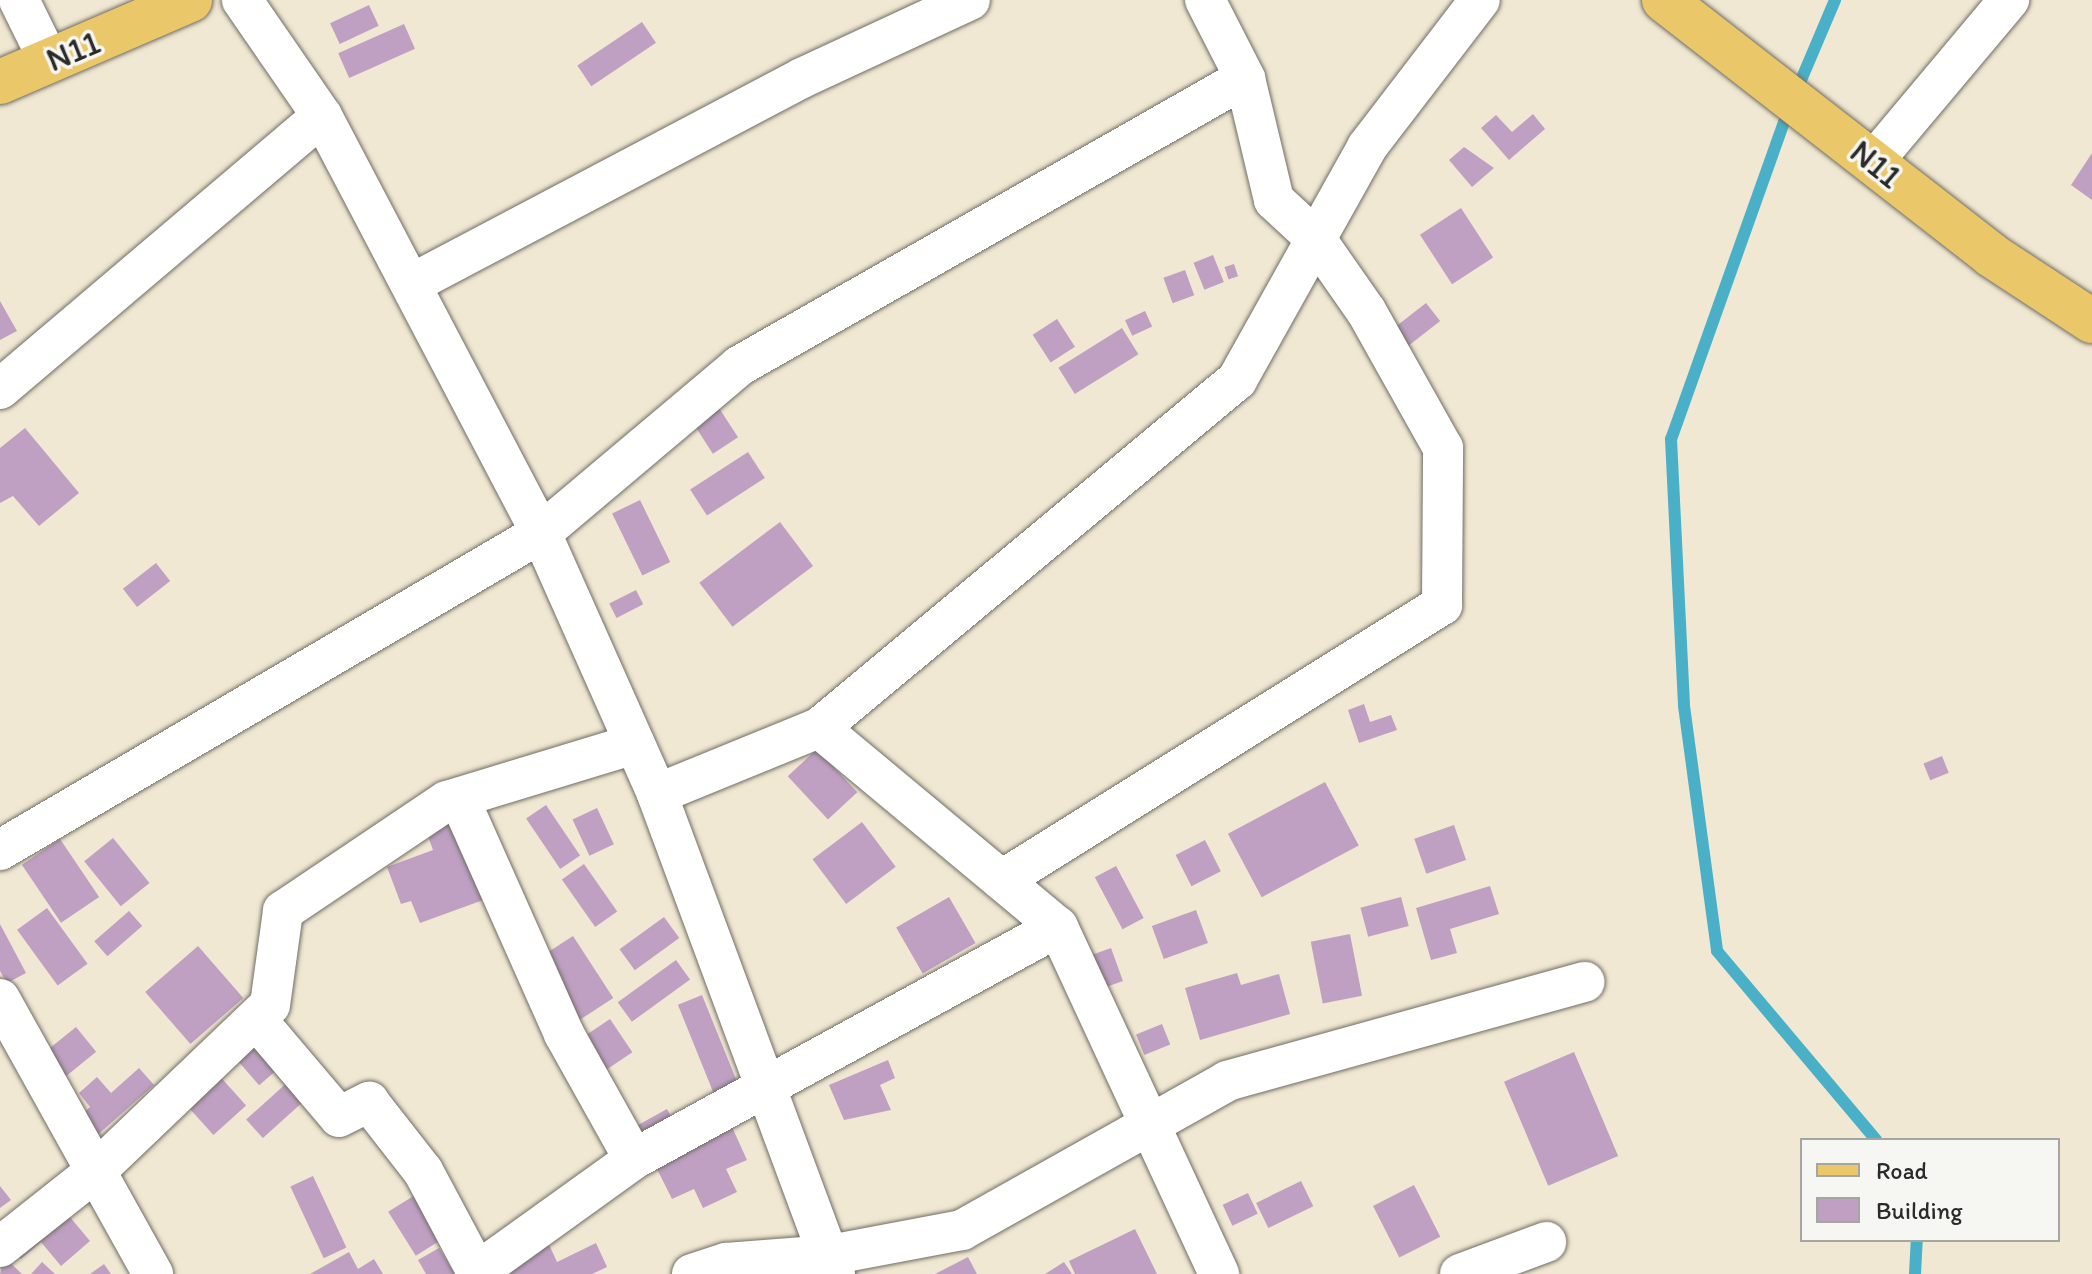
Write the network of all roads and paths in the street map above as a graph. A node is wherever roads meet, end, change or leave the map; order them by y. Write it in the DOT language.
graph roads {
  1 [pos="19,0"];
  2 [pos="190,0"];
  3 [pos="242,0"];
  4 [pos="970,0"];
  5 [pos="1205,0"];
  6 [pos="1480,0"];
  7 [pos="1664,0"];
  8 [pos="2009,0"];
  9 [pos="49,61"];
  10 [pos="1245,78"];
  11 [pos="0,82"];
  12 [pos="322,116"];
  13 [pos="1873,162"];
  14 [pos="1315,238"];
  15 [pos="415,282"];
  16 [pos="2092,321"];
  17 [pos="0,389"];
  18 [pos="541,533"];
  19 [pos="819,728"];
  20 [pos="635,744"];
  21 [pos="657,794"];
  22 [pos="459,798"];
  23 [pos="0,850"];
  24 [pos="1002,880"];
  25 [pos="1058,927"];
  26 [pos="1585,982"];
  27 [pos="0,999"];
  28 [pos="256,1019"];
  29 [pos="763,1091"];
  30 [pos="1149,1125"];
  31 [pos="634,1159"];
  32 [pos="96,1171"];
  33 [pos="1546,1242"];
  34 [pos="0,1247"];
  35 [pos="832,1264"];
  36 [pos="478,1273"];
  37 [pos="153,1274"];
  38 [pos="692,1274"];
  39 [pos="1219,1274"];
  40 [pos="1460,1274"];
  1 -- 9 [label="street"];
  2 -- 9 [label="main road, N11"];
  3 -- 12 [label="street"];
  4 -- 15 [label="street"];
  5 -- 10 [label="street"];
  6 -- 14 [label="street"];
  7 -- 13 [label="main road, N11"];
  8 -- 13 [label="street"];
  9 -- 11 [label="main road, N11"];
  10 -- 14 [label="street"];
  10 -- 18 [label="street"];
  12 -- 15 [label="street"];
  12 -- 17 [label="street"];
  13 -- 16 [label="main road, N11"];
  14 -- 19 [label="street"];
  14 -- 24 [label="street"];
  15 -- 18 [label="street"];
  18 -- 20 [label="street"];
  18 -- 23 [label="street"];
  19 -- 21 [label="street"];
  19 -- 24 [label="street"];
  20 -- 21 [label="street"];
  20 -- 22 [label="street"];
  21 -- 29 [label="street"];
  22 -- 28 [label="street"];
  22 -- 31 [label="street"];
  24 -- 25 [label="street"];
  25 -- 29 [label="street"];
  25 -- 30 [label="street"];
  26 -- 30 [label="street"];
  27 -- 32 [label="street"];
  28 -- 32 [label="street"];
  28 -- 36 [label="street"];
  29 -- 31 [label="street"];
  29 -- 35 [label="street"];
  30 -- 35 [label="street"];
  30 -- 39 [label="street"];
  31 -- 36 [label="street"];
  32 -- 34 [label="street"];
  32 -- 37 [label="street"];
  33 -- 40 [label="street"];
  35 -- 38 [label="street"];
}
